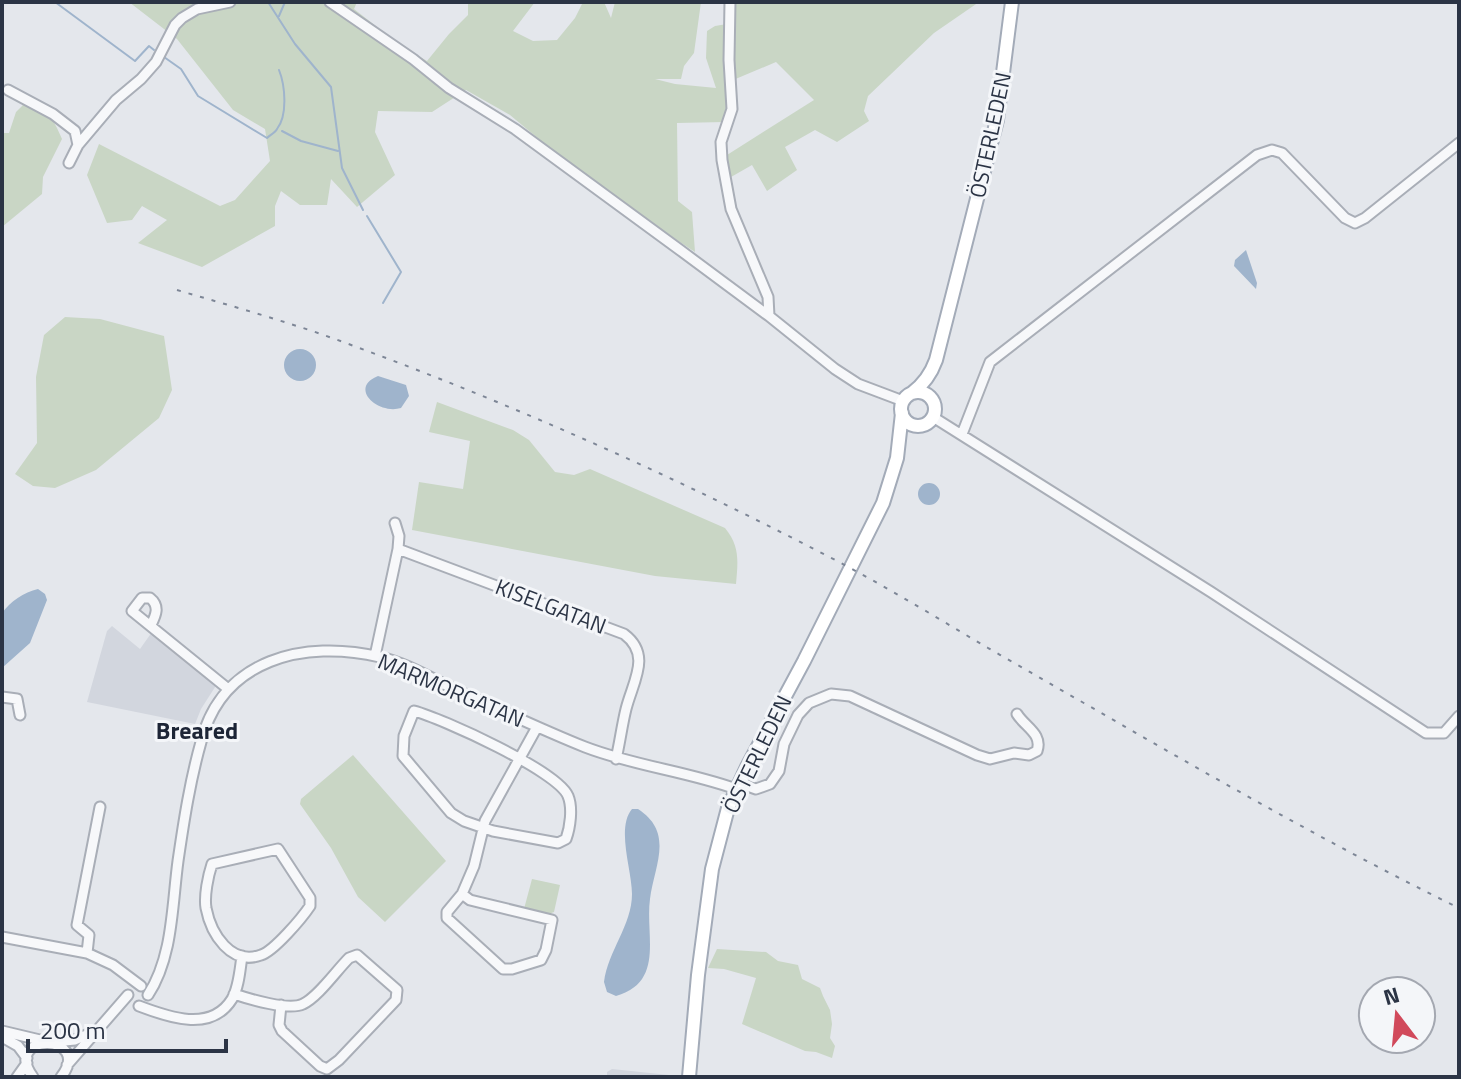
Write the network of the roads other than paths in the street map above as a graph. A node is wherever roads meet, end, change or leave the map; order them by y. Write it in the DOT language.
graph roads {
  1 [pos="230,2"];
  2 [pos="330,2"];
  3 [pos="730,2"];
  4 [pos="1012,2"];
  5 [pos="8,90"];
  6 [pos="1459,143"];
  7 [pos="78,145"];
  8 [pos="69,163"];
  9 [pos="769,316"];
  10 [pos="936,360"];
  11 [pos="905,402"];
  12 [pos="930,416"];
  13 [pos="962,434"];
  14 [pos="898,453"];
  15 [pos="395,523"];
  16 [pos="398,549"];
  17 [pos="151,625"];
  18 [pos="375,656"];
  19 [pos="227,688"];
  20 [pos="2,697"];
  21 [pos="1017,714"];
  22 [pos="20,715"];
  23 [pos="1459,716"];
  24 [pos="537,727"];
  25 [pos="520,758"];
  26 [pos="616,759"];
  27 [pos="737,786"];
  28 [pos="100,807"];
  29 [pos="482,828"];
  30 [pos="462,894"];
  31 [pos="2,937"];
  32 [pos="87,953"];
  33 [pos="242,956"];
  34 [pos="120,971"];
  35 [pos="145,991"];
  36 [pos="234,994"];
  37 [pos="132,1000"];
  38 [pos="281,1005"];
  39 [pos="159,1013"];
  40 [pos="102,1025"];
  41 [pos="2,1031"];
  42 [pos="2,1037"];
  43 [pos="50,1042"];
  44 [pos="27,1061"];
  45 [pos="66,1072"];
  46 [pos="17,1077"];
  47 [pos="33,1077"];
  48 [pos="689,1077"];
  1 -- 7 [label="street"];
  2 -- 9 [label="street"];
  3 -- 9 [label="street"];
  4 -- 10 [label="main road, ÖSTERLEDEN"];
  5 -- 7 [label="street"];
  6 -- 13 [label="street"];
  7 -- 8 [label="street"];
  9 -- 11 [label="street"];
  10 -- 11 [label="main road, ÖSTERLEDEN"];
  10 -- 12 [label="main road, ÖSTERLEDEN"];
  11 -- 12 [label="main road"];
  11 -- 12 [label="main road"];
  11 -- 14 [label="main road, ÖSTERLEDEN"];
  12 -- 13 [label="street"];
  12 -- 14 [label="main road, ÖSTERLEDEN"];
  13 -- 23 [label="street"];
  14 -- 27 [label="main road, ÖSTERLEDEN"];
  15 -- 16 [label="street"];
  16 -- 18 [label="street"];
  16 -- 26 [label="street, KISELGATAN"];
  17 -- 17 [label="street"];
  17 -- 19 [label="street"];
  18 -- 19 [label="street, MARMORGATAN"];
  18 -- 24 [label="street, MARMORGATAN"];
  19 -- 35 [label="street, MARMORGATAN"];
  20 -- 22 [label="street"];
  21 -- 27 [label="street"];
  24 -- 25 [label="street"];
  24 -- 26 [label="street, MARMORGATAN"];
  25 -- 29 [label="street"];
  25 -- 29 [label="street"];
  25 -- 29 [label="street"];
  26 -- 27 [label="street, MARMORGATAN"];
  27 -- 48 [label="main road, ÖSTERLEDEN"];
  28 -- 32 [label="street"];
  29 -- 30 [label="street"];
  30 -- 30 [label="street"];
  31 -- 32 [label="street"];
  32 -- 34 [label="street"];
  33 -- 33 [label="street"];
  33 -- 36 [label="street"];
  34 -- 35 [label="street"];
  34 -- 37 [label="street"];
  35 -- 37 [label="street"];
  35 -- 37 [label="street"];
  35 -- 39 [label="street"];
  36 -- 38 [label="street"];
  36 -- 39 [label="street"];
  37 -- 39 [label="street"];
  37 -- 40 [label="street"];
  38 -- 38 [label="street"];
  40 -- 43 [label="street"];
  40 -- 45 [label="street"];
  41 -- 43 [label="street"];
  42 -- 44 [label="street"];
  43 -- 44 [label="street"];
  43 -- 45 [label="street"];
  44 -- 46 [label="street"];
  44 -- 47 [label="street"];
}
